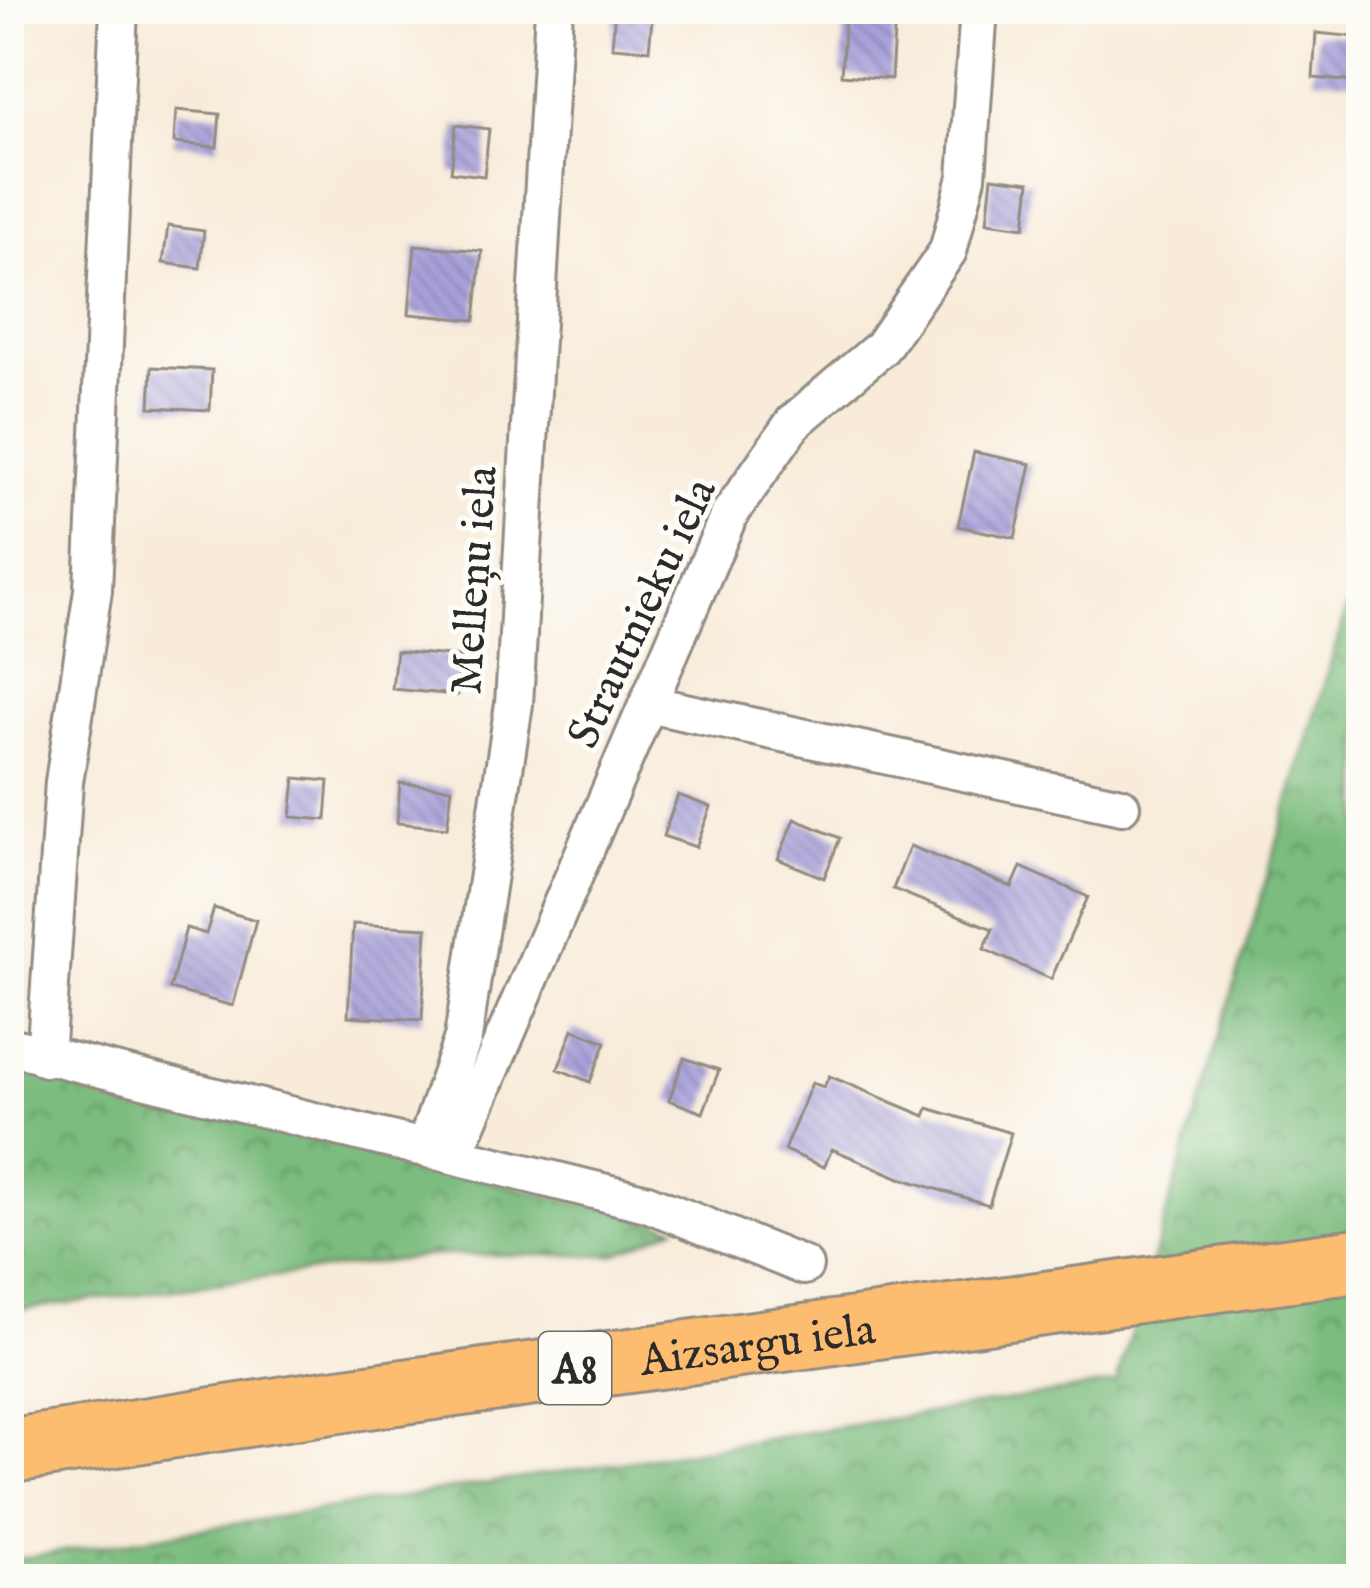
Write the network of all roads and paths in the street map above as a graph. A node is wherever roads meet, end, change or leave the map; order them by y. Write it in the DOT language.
graph roads {
  1 [pos="119,9"];
  2 [pos="554,9"];
  3 [pos="980,9"];
  4 [pos="648,704"];
  5 [pos="1121,806"];
  6 [pos="9,1046"];
  7 [pos="45,1058"];
  8 [pos="440,1151"];
  9 [pos="1361,1260"];
  10 [pos="804,1266"];
  11 [pos="9,1451"];
  1 -- 7 [label="street"];
  2 -- 8 [label="street, Melleņu iela"];
  3 -- 4 [label="street, Strautnieku iela"];
  4 -- 5 [label="street"];
  4 -- 8 [label="street, Strautnieku iela"];
  6 -- 7 [label="street"];
  7 -- 8 [label="street"];
  8 -- 10 [label="street"];
  9 -- 11 [label="highway, Aizsargu iela / A8"];
}
